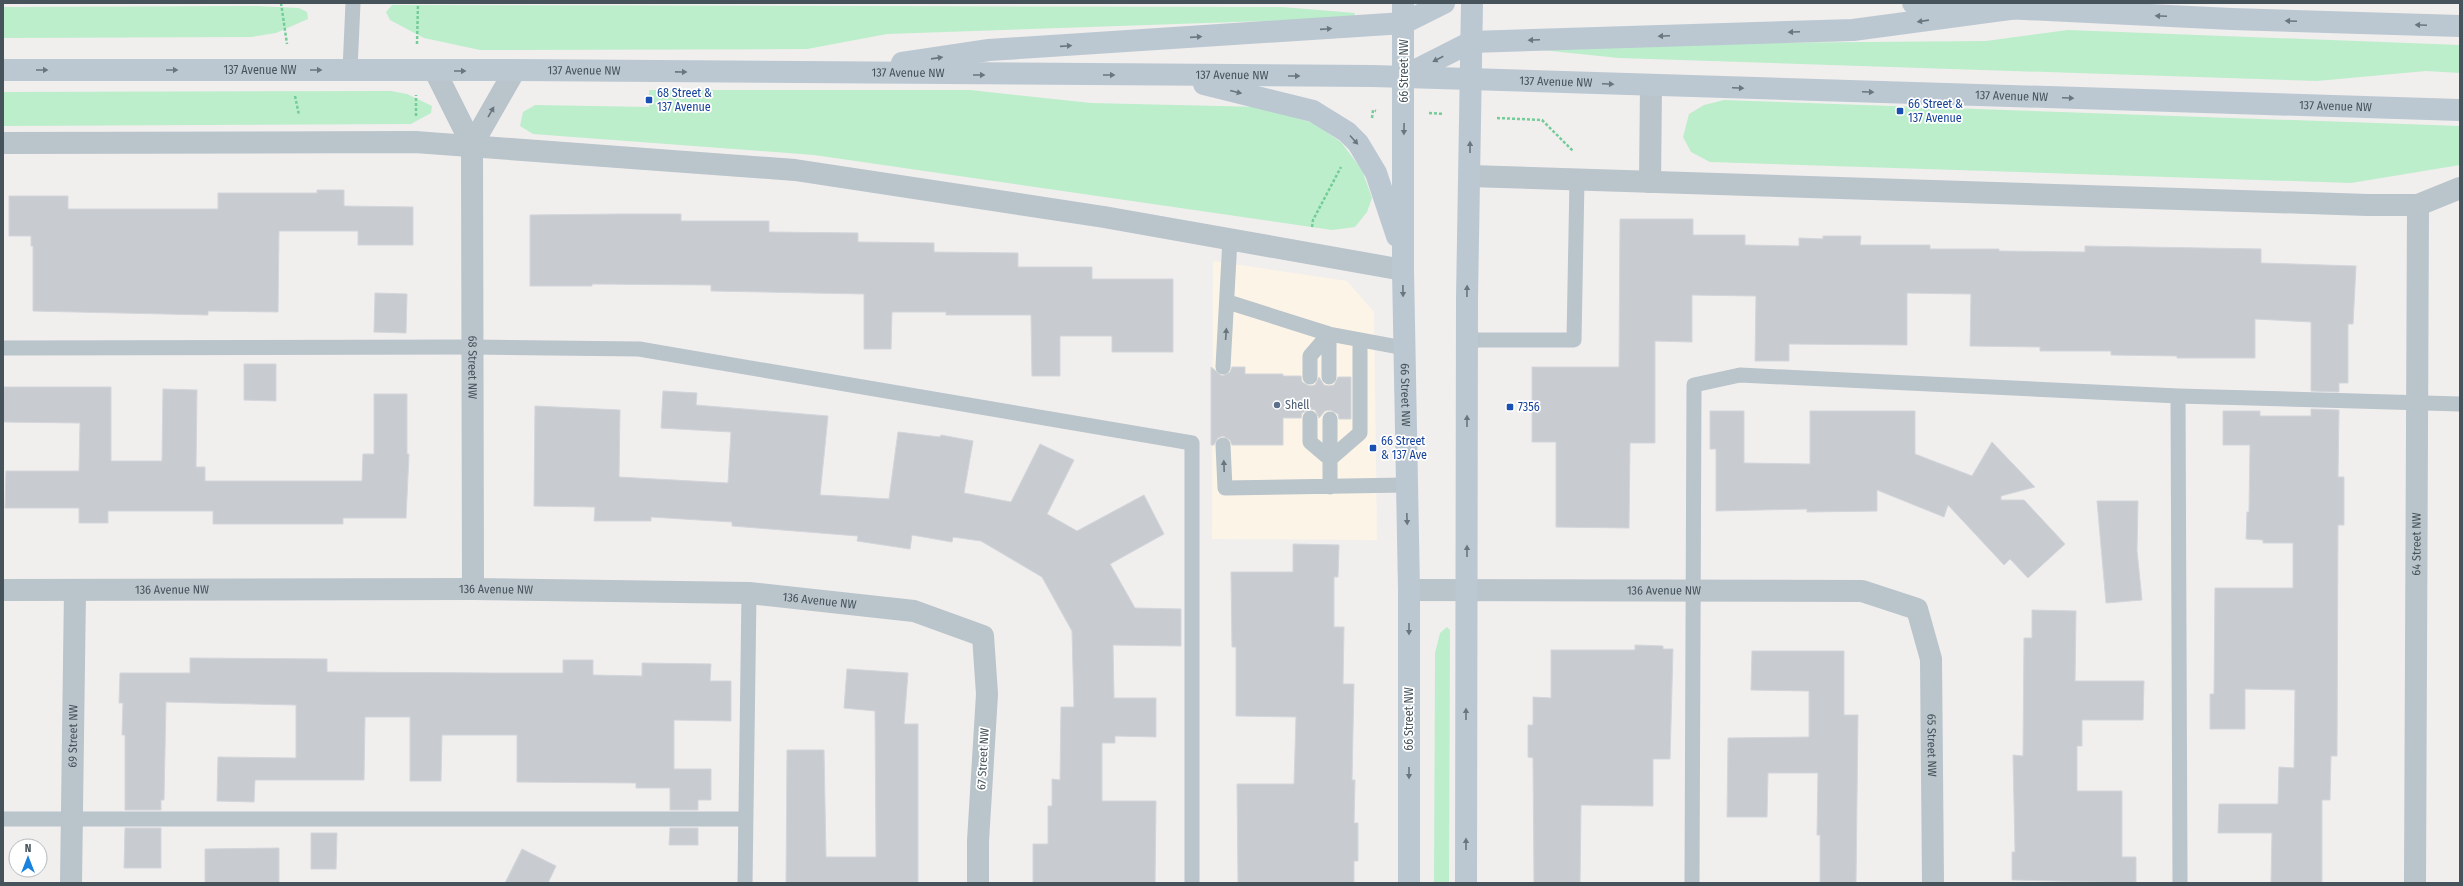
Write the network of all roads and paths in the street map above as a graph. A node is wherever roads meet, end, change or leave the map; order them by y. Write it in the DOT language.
graph roads {
  1 [pos="353,3"];
  2 [pos="1444,3"];
  3 [pos="1472,3"];
  4 [pos="1913,3"];
  5 [pos="2017,8"];
  6 [pos="1404,13"];
  7 [pos="2460,26"];
  8 [pos="1471,42"];
  9 [pos="3,70"];
  10 [pos="350,70"];
  11 [pos="515,70"];
  12 [pos="435,71"];
  13 [pos="829,74"];
  14 [pos="1171,75"];
  15 [pos="1404,76"];
  16 [pos="1471,80"];
  17 [pos="1651,86"];
  18 [pos="2460,110"];
  19 [pos="1517,119"];
  20 [pos="3,143"];
  21 [pos="472,145"];
  22 [pos="1344,161"];
  23 [pos="1470,176"];
  24 [pos="1577,179"];
  25 [pos="1601,180"];
  26 [pos="1650,182"];
  27 [pos="2460,188"];
  28 [pos="2418,205"];
  29 [pos="1312,227"];
  30 [pos="1230,239"];
  31 [pos="1403,261"];
  32 [pos="1228,302"];
  33 [pos="1329,334"];
  34 [pos="1467,340"];
  35 [pos="1360,341"];
  36 [pos="472,347"];
  37 [pos="3,348"];
  38 [pos="1404,348"];
  39 [pos="1223,367"];
  40 [pos="1310,377"];
  41 [pos="1329,377"];
  42 [pos="2178,396"];
  43 [pos="2416,402"];
  44 [pos="2460,404"];
  45 [pos="1310,418"];
  46 [pos="1330,419"];
  47 [pos="1223,445"];
  48 [pos="1330,459"];
  49 [pos="1406,485"];
  50 [pos="1330,487"];
  51 [pos="473,589"];
  52 [pos="3,590"];
  53 [pos="75,590"];
  54 [pos="1409,590"];
  55 [pos="1466,590"];
  56 [pos="1692,591"];
  57 [pos="749,593"];
  58 [pos="1917,609"];
  59 [pos="983,636"];
  60 [pos="3,819"];
  61 [pos="72,819"];
  62 [pos="745,819"];
  63 [pos="71,883"];
  64 [pos="745,883"];
  65 [pos="978,883"];
  66 [pos="1192,883"];
  67 [pos="1409,883"];
  68 [pos="1466,883"];
  69 [pos="1692,883"];
  70 [pos="1932,883"];
  71 [pos="2180,883"];
  72 [pos="2415,883"];
  1 -- 10 [label="lane"];
  2 -- 6 [label="main road"];
  3 -- 8 [label="main road"];
  4 -- 5 [label="main road"];
  7 -- 5 [label="main road, one-way"];
  5 -- 8 [label="main road, one-way"];
  13 -- 6 [label="main road, one-way"];
  6 -- 15 [label="main road, 66 Street NW"];
  8 -- 15 [label="main road, one-way"];
  8 -- 16 [label="main road"];
  9 -- 10 [label="main road, 137 Avenue NW, one-way"];
  10 -- 12 [label="main road, 137 Avenue NW"];
  12 -- 11 [label="main road, 137 Avenue NW, one-way"];
  11 -- 13 [label="main road, 137 Avenue NW, one-way"];
  21 -- 11 [label="street, 68 Street NW, one-way"];
  12 -- 21 [label="street, 68 Street NW"];
  13 -- 14 [label="main road, 137 Avenue NW, one-way"];
  14 -- 15 [label="main road, 137 Avenue NW, one-way"];
  14 -- 31 [label="main road, one-way"];
  15 -- 16 [label="main road, 137 Avenue NW"];
  15 -- 31 [label="main road, 66 Street NW, one-way"];
  16 -- 17 [label="main road, 137 Avenue NW, one-way"];
  23 -- 16 [label="main road, one-way"];
  17 -- 18 [label="main road, 137 Avenue NW, one-way"];
  17 -- 26 [label="street"];
  19 -- 25 [label="path"];
  20 -- 21 [label="street"];
  21 -- 30 [label="street"];
  21 -- 36 [label="street, 68 Street NW"];
  22 -- 29 [label="path"];
  23 -- 24 [label="street"];
  34 -- 23 [label="main road, one-way"];
  24 -- 25 [label="street"];
  24 -- 34 [label="lane"];
  25 -- 26 [label="street"];
  26 -- 28 [label="street"];
  27 -- 28 [label="street"];
  28 -- 43 [label="street, 64 Street NW"];
  30 -- 31 [label="street"];
  30 -- 32 [label="lane"];
  31 -- 38 [label="main road, 66 Street NW, one-way"];
  32 -- 33 [label="lane"];
  39 -- 32 [label="lane, one-way"];
  33 -- 35 [label="lane"];
  33 -- 40 [label="lane"];
  33 -- 41 [label="lane"];
  55 -- 34 [label="main road, one-way"];
  35 -- 38 [label="lane"];
  35 -- 48 [label="lane"];
  36 -- 37 [label="lane"];
  36 -- 51 [label="street, 68 Street NW"];
  36 -- 66 [label="lane"];
  38 -- 49 [label="main road, 66 Street NW"];
  42 -- 43 [label="lane"];
  42 -- 56 [label="lane"];
  42 -- 71 [label="lane"];
  43 -- 44 [label="lane"];
  43 -- 72 [label="street, 64 Street NW"];
  45 -- 48 [label="lane"];
  46 -- 48 [label="lane"];
  50 -- 47 [label="lane, one-way"];
  48 -- 50 [label="lane"];
  49 -- 50 [label="lane"];
  49 -- 54 [label="main road, 66 Street NW, one-way"];
  51 -- 53 [label="street, 136 Avenue NW"];
  51 -- 57 [label="street, 136 Avenue NW"];
  52 -- 53 [label="street, 136 Avenue NW"];
  53 -- 61 [label="street, 69 Street NW"];
  54 -- 55 [label="street, 136 Avenue NW"];
  54 -- 67 [label="main road, 66 Street NW, one-way"];
  55 -- 56 [label="street, 136 Avenue NW"];
  68 -- 55 [label="main road, one-way"];
  56 -- 58 [label="street, 136 Avenue NW"];
  56 -- 69 [label="lane"];
  57 -- 59 [label="street, 136 Avenue NW"];
  57 -- 62 [label="lane"];
  58 -- 70 [label="street, 65 Street NW"];
  59 -- 65 [label="street, 67 Street NW"];
  60 -- 61 [label="lane"];
  61 -- 62 [label="lane"];
  61 -- 63 [label="street, 69 Street NW"];
  62 -- 64 [label="lane"];
}
